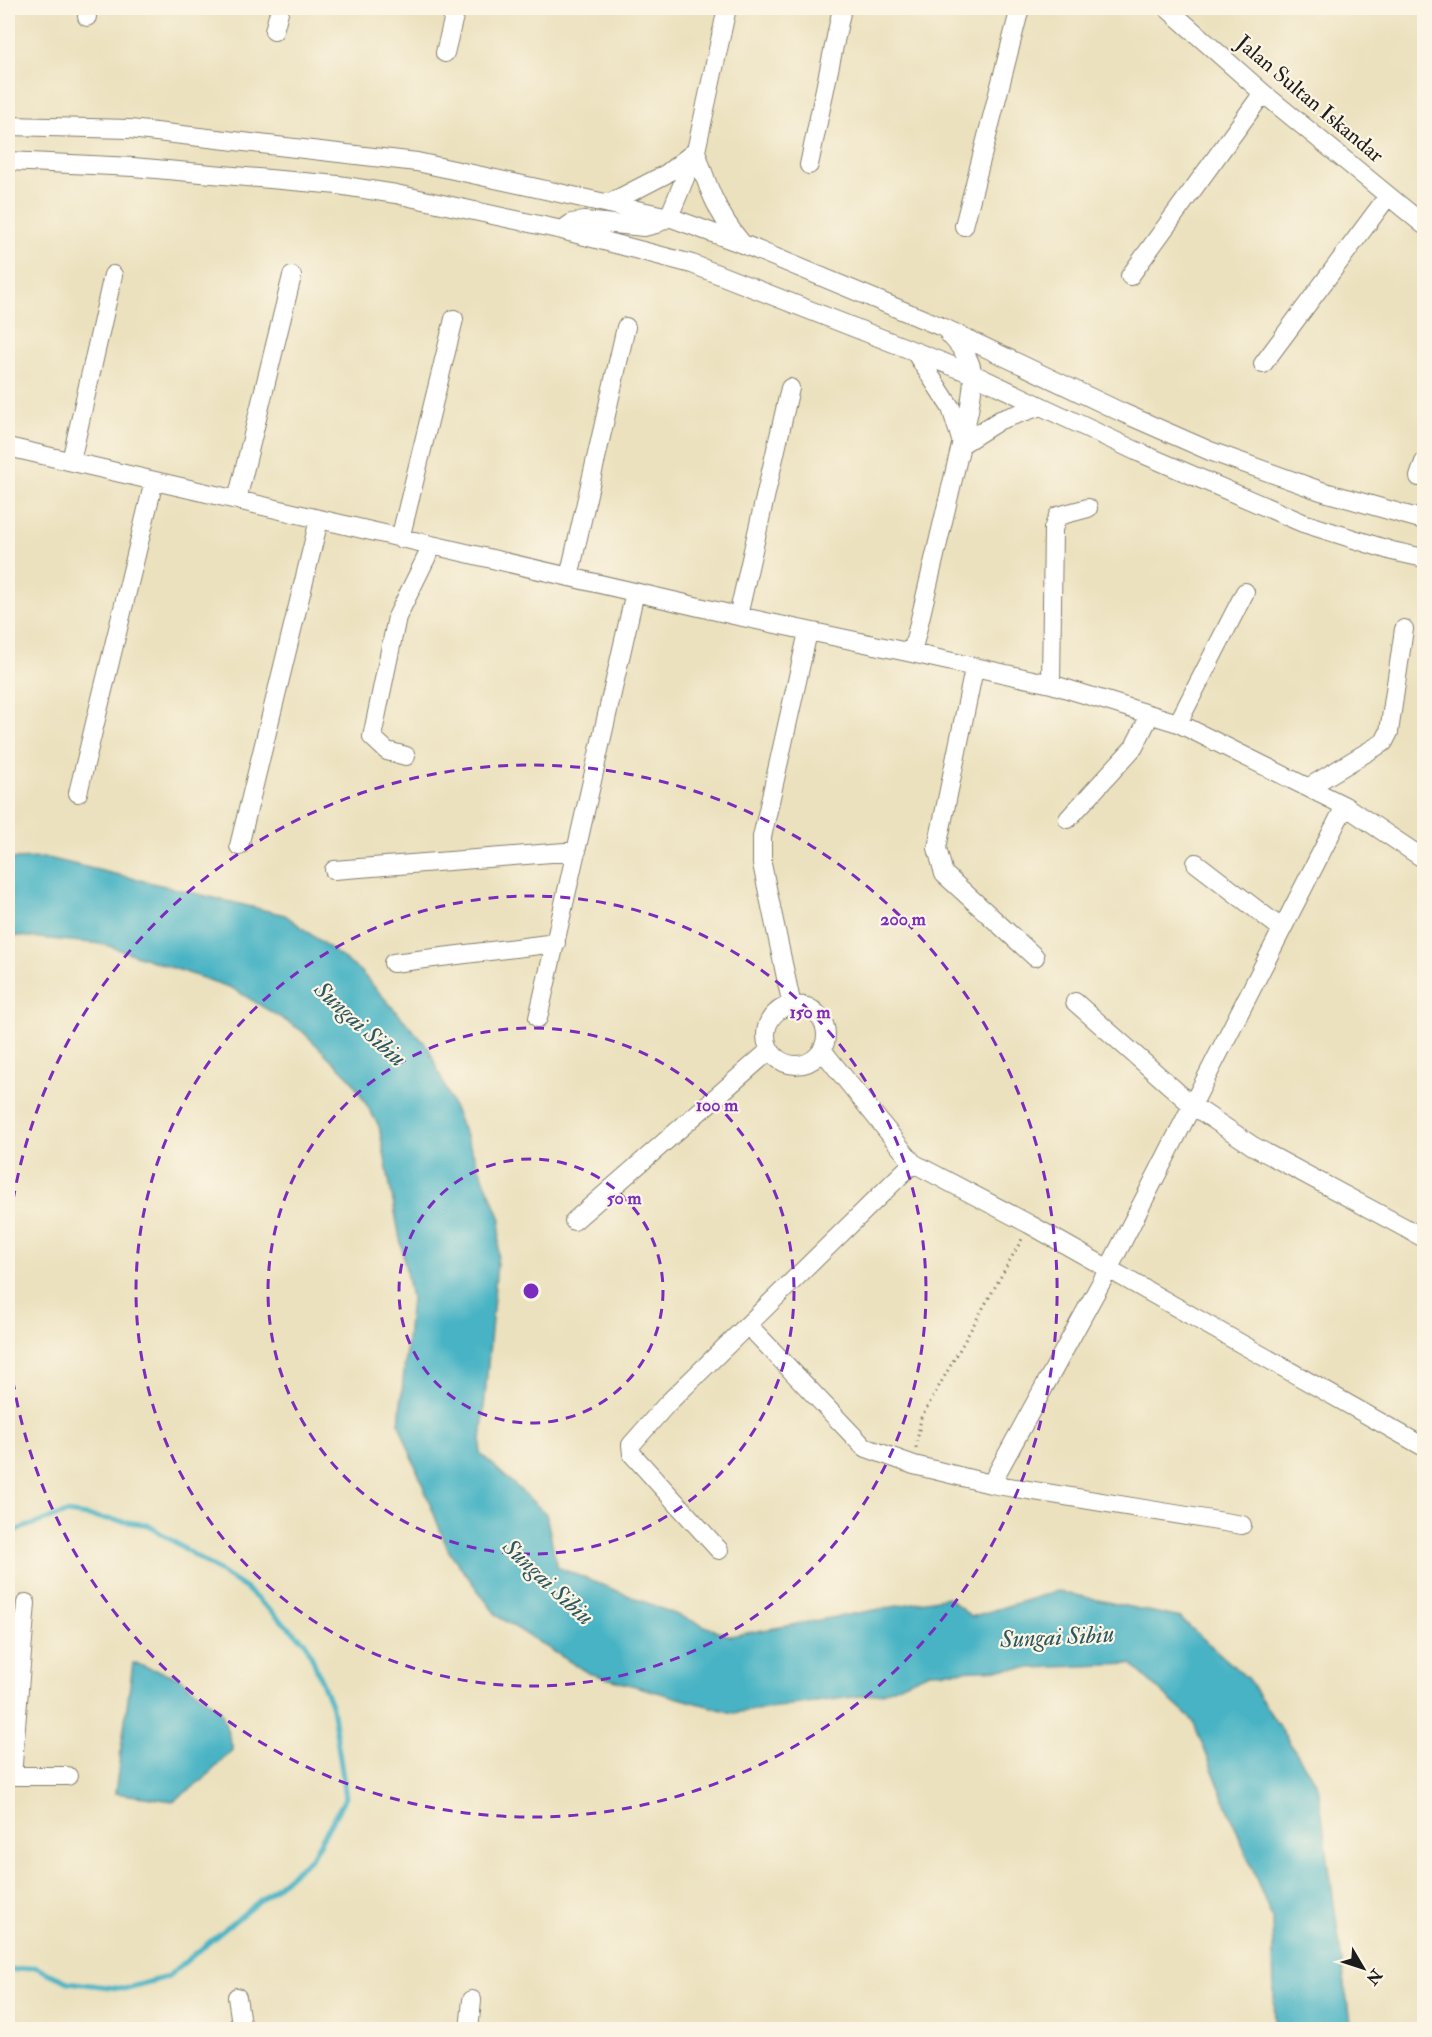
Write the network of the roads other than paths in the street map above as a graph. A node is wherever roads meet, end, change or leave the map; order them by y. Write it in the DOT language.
graph roads {
  1 [pos="280,8"];
  2 [pos="456,8"];
  3 [pos="727,8"];
  4 [pos="842,8"];
  5 [pos="1020,8"];
  6 [pos="1167,8"];
  7 [pos="274,31"];
  8 [pos="445,53"];
  9 [pos="1263,93"];
  10 [pos="8,126"];
  11 [pos="696,151"];
  12 [pos="8,161"];
  13 [pos="808,165"];
  14 [pos="1388,196"];
  15 [pos="608,204"];
  16 [pos="669,217"];
  17 [pos="1425,225"];
  18 [pos="964,226"];
  19 [pos="562,230"];
  20 [pos="743,244"];
  21 [pos="113,275"];
  22 [pos="292,276"];
  23 [pos="1130,276"];
  24 [pos="454,319"];
  25 [pos="626,327"];
  26 [pos="942,327"];
  27 [pos="915,352"];
  28 [pos="1263,364"];
  29 [pos="975,375"];
  30 [pos="790,388"];
  31 [pos="1041,406"];
  32 [pos="962,444"];
  33 [pos="8,447"];
  34 [pos="71,461"];
  35 [pos="154,481"];
  36 [pos="237,500"];
  37 [pos="1088,508"];
  38 [pos="319,520"];
  39 [pos="1425,520"];
  40 [pos="400,539"];
  41 [pos="432,546"];
  42 [pos="1425,558"];
  43 [pos="569,577"];
  44 [pos="635,592"];
  45 [pos="1245,592"];
  46 [pos="738,616"];
  47 [pos="1404,628"];
  48 [pos="808,632"];
  49 [pos="912,653"];
  50 [pos="974,669"];
  51 [pos="1051,684"];
  52 [pos="1150,715"];
  53 [pos="1178,723"];
  54 [pos="406,756"];
  55 [pos="1309,787"];
  56 [pos="78,794"];
  57 [pos="1345,806"];
  58 [pos="1068,819"];
  59 [pos="239,846"];
  60 [pos="577,851"];
  61 [pos="1425,859"];
  62 [pos="1196,863"];
  63 [pos="334,870"];
  64 [pos="1282,929"];
  65 [pos="556,943"];
  66 [pos="1035,957"];
  67 [pos="393,963"];
  68 [pos="1076,1002"];
  69 [pos="792,1006"];
  70 [pos="538,1018"];
  71 [pos="770,1050"];
  72 [pos="822,1050"];
  73 [pos="1192,1105"];
  74 [pos="913,1163"];
  75 [pos="574,1221"];
  76 [pos="1422,1232"];
  77 [pos="1108,1269"];
  78 [pos="748,1324"];
  79 [pos="1425,1447"];
  80 [pos="992,1484"];
  81 [pos="1242,1525"];
  82 [pos="719,1550"];
  83 [pos="26,1604"];
  84 [pos="10,1776"];
  85 [pos="68,1776"];
  86 [pos="237,1997"];
  87 [pos="472,2000"];
  88 [pos="242,2030"];
  89 [pos="470,2030"];
  1 -- 7 [label="street"];
  2 -- 8 [label="street"];
  3 -- 11 [label="street"];
  4 -- 13 [label="street"];
  5 -- 18 [label="street"];
  6 -- 9 [label="street, Jalan Sultan Iskandar"];
  9 -- 14 [label="street, Jalan Sultan Iskandar"];
  9 -- 23 [label="street"];
  10 -- 15 [label="street"];
  11 -- 15 [label="street"];
  11 -- 16 [label="street"];
  11 -- 20 [label="street"];
  12 -- 19 [label="street"];
  14 -- 17 [label="street, Jalan Sultan Iskandar"];
  14 -- 28 [label="street"];
  15 -- 16 [label="street"];
  16 -- 19 [label="street"];
  16 -- 20 [label="street"];
  19 -- 27 [label="street"];
  20 -- 26 [label="street"];
  21 -- 34 [label="street"];
  22 -- 36 [label="street"];
  24 -- 40 [label="street"];
  25 -- 43 [label="street"];
  26 -- 29 [label="street"];
  26 -- 39 [label="street"];
  27 -- 29 [label="street"];
  27 -- 32 [label="street"];
  29 -- 31 [label="street"];
  29 -- 32 [label="street"];
  30 -- 46 [label="street"];
  31 -- 32 [label="street"];
  31 -- 42 [label="street"];
  32 -- 49 [label="street"];
  33 -- 34 [label="street"];
  34 -- 35 [label="street"];
  35 -- 36 [label="street"];
  35 -- 56 [label="street"];
  36 -- 38 [label="street"];
  37 -- 51 [label="street"];
  38 -- 40 [label="street"];
  38 -- 59 [label="street"];
  40 -- 41 [label="street"];
  41 -- 43 [label="street"];
  41 -- 54 [label="street"];
  43 -- 44 [label="street"];
  44 -- 46 [label="street"];
  44 -- 60 [label="street"];
  45 -- 53 [label="street"];
  46 -- 48 [label="street"];
  47 -- 55 [label="street"];
  48 -- 49 [label="street"];
  48 -- 69 [label="street"];
  49 -- 50 [label="street"];
  50 -- 51 [label="street"];
  50 -- 66 [label="street"];
  51 -- 52 [label="street"];
  52 -- 53 [label="street"];
  52 -- 58 [label="street"];
  53 -- 55 [label="street"];
  55 -- 57 [label="street"];
  57 -- 61 [label="street"];
  57 -- 64 [label="street"];
  60 -- 63 [label="street"];
  60 -- 65 [label="street"];
  62 -- 64 [label="street"];
  64 -- 73 [label="street"];
  65 -- 67 [label="street"];
  65 -- 70 [label="street"];
  68 -- 73 [label="street"];
  69 -- 71 [label="street"];
  69 -- 72 [label="street"];
  71 -- 72 [label="street"];
  71 -- 75 [label="street"];
  72 -- 74 [label="street"];
  73 -- 76 [label="street"];
  73 -- 77 [label="street"];
  74 -- 77 [label="street"];
  74 -- 78 [label="street"];
  77 -- 79 [label="street"];
  77 -- 80 [label="street"];
  78 -- 80 [label="street"];
  78 -- 82 [label="street"];
  80 -- 81 [label="street"];
  83 -- 84 [label="street"];
  84 -- 85 [label="street"];
  86 -- 88 [label="street"];
  87 -- 89 [label="street"];
}
